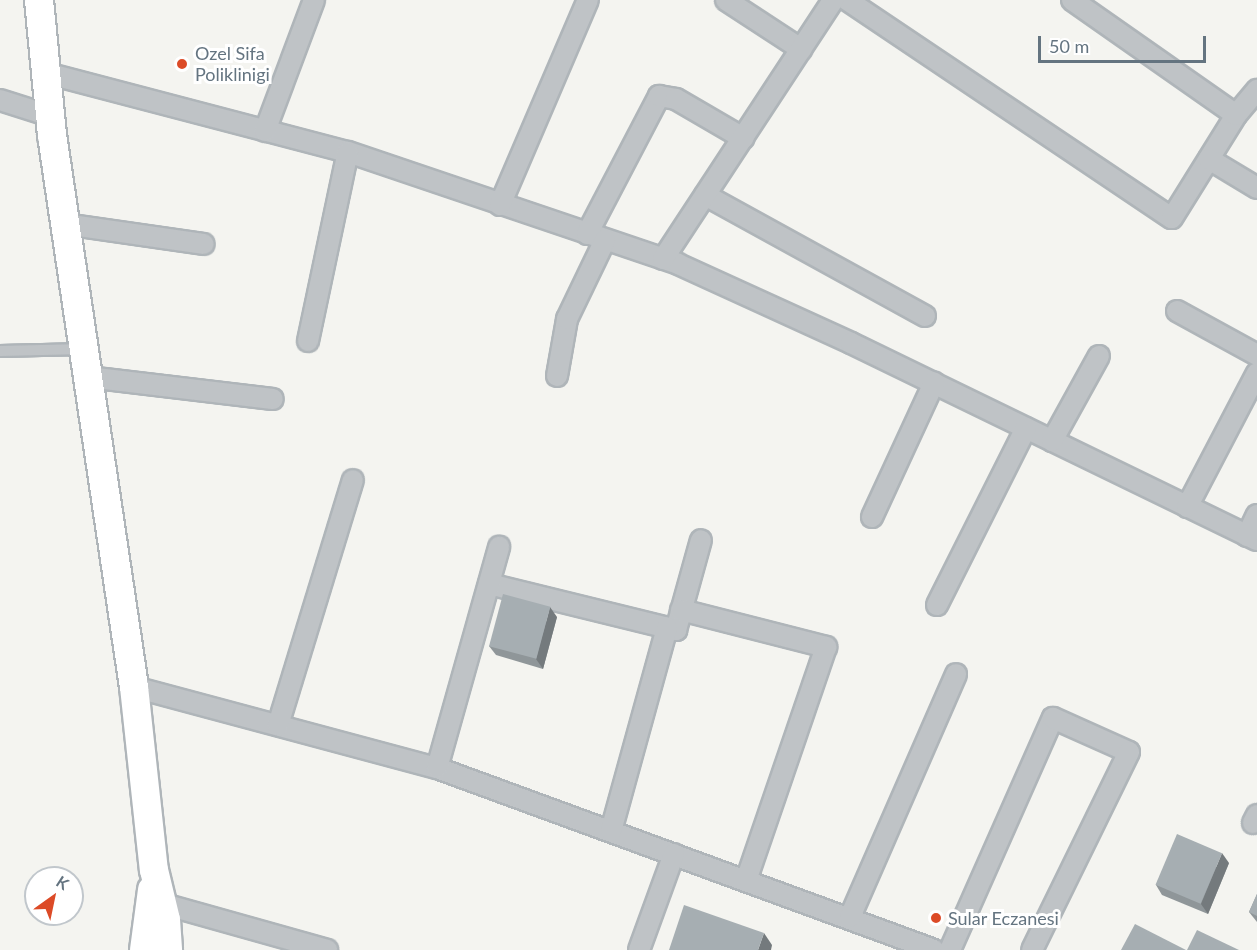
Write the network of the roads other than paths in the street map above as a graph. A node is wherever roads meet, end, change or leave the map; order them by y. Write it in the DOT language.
graph roads {
  1 [pos="39,0"];
  2 [pos="314,0"];
  3 [pos="588,0"];
  4 [pos="726,0"];
  5 [pos="832,0"];
  6 [pos="847,0"];
  7 [pos="1072,0"];
  8 [pos="801,49"];
  9 [pos="46,73"];
  10 [pos="1257,90"];
  11 [pos="0,100"];
  12 [pos="1236,115"];
  13 [pos="50,116"];
  14 [pos="265,131"];
  15 [pos="743,138"];
  16 [pos="348,152"];
  17 [pos="1209,159"];
  18 [pos="1257,188"];
  19 [pos="705,195"];
  20 [pos="500,205"];
  21 [pos="65,224"];
  22 [pos="596,237"];
  23 [pos="204,244"];
  24 [pos="663,259"];
  25 [pos="1177,311"];
  26 [pos="925,315"];
  27 [pos="308,341"];
  28 [pos="84,349"];
  29 [pos="0,351"];
  30 [pos="1257,355"];
  31 [pos="1099,356"];
  32 [pos="1257,373"];
  33 [pos="557,376"];
  34 [pos="88,377"];
  35 [pos="934,383"];
  36 [pos="273,399"];
  37 [pos="1026,428"];
  38 [pos="1052,441"];
  39 [pos="353,480"];
  40 [pos="1186,507"];
  41 [pos="1257,514"];
  42 [pos="872,517"];
  43 [pos="1252,538"];
  44 [pos="701,540"];
  45 [pos="499,547"];
  46 [pos="489,584"];
  47 [pos="937,605"];
  48 [pos="681,610"];
  49 [pos="667,627"];
  50 [pos="956,674"];
  51 [pos="134,687"];
  52 [pos="278,725"];
  53 [pos="437,768"];
  54 [pos="611,831"];
  55 [pos="674,854"];
  56 [pos="746,880"];
  57 [pos="157,903"];
  58 [pos="850,917"];
  59 [pos="144,950"];
  60 [pos="168,950"];
  61 [pos="327,950"];
  62 [pos="639,950"];
  63 [pos="932,950"];
  64 [pos="950,950"];
  65 [pos="1032,950"];
  1 -- 9 [label="street"];
  2 -- 14 [label="street"];
  3 -- 20 [label="street"];
  4 -- 8 [label="street"];
  5 -- 8 [label="street"];
  6 -- 17 [label="street"];
  7 -- 12 [label="street"];
  8 -- 15 [label="street"];
  9 -- 13 [label="street"];
  9 -- 14 [label="street"];
  10 -- 12 [label="street"];
  11 -- 13 [label="street"];
  12 -- 17 [label="street"];
  13 -- 21 [label="street"];
  14 -- 16 [label="street"];
  15 -- 19 [label="street"];
  15 -- 22 [label="street"];
  16 -- 20 [label="street"];
  16 -- 27 [label="street"];
  17 -- 18 [label="street"];
  19 -- 24 [label="street"];
  19 -- 26 [label="street"];
  20 -- 22 [label="street"];
  21 -- 23 [label="street"];
  21 -- 28 [label="street"];
  22 -- 24 [label="street"];
  22 -- 33 [label="street"];
  24 -- 35 [label="street"];
  25 -- 30 [label="street"];
  28 -- 29 [label="lane"];
  28 -- 34 [label="street"];
  31 -- 38 [label="street"];
  32 -- 40 [label="street"];
  34 -- 36 [label="street"];
  34 -- 51 [label="street"];
  35 -- 37 [label="street"];
  35 -- 42 [label="street"];
  37 -- 38 [label="street"];
  37 -- 47 [label="street"];
  38 -- 40 [label="street"];
  39 -- 52 [label="street"];
  40 -- 43 [label="street"];
  41 -- 43 [label="street"];
  44 -- 48 [label="street"];
  45 -- 46 [label="street"];
  46 -- 49 [label="street"];
  46 -- 53 [label="street"];
  48 -- 49 [label="street"];
  48 -- 56 [label="street"];
  49 -- 54 [label="street"];
  50 -- 58 [label="street"];
  51 -- 52 [label="street"];
  51 -- 57 [label="street"];
  52 -- 53 [label="street"];
  53 -- 54 [label="street"];
  54 -- 55 [label="street"];
  55 -- 56 [label="street"];
  55 -- 62 [label="street"];
  56 -- 58 [label="street"];
  57 -- 59 [label="street"];
  57 -- 60 [label="street"];
  57 -- 61 [label="street"];
  58 -- 63 [label="street"];
  64 -- 65 [label="street"];
}
